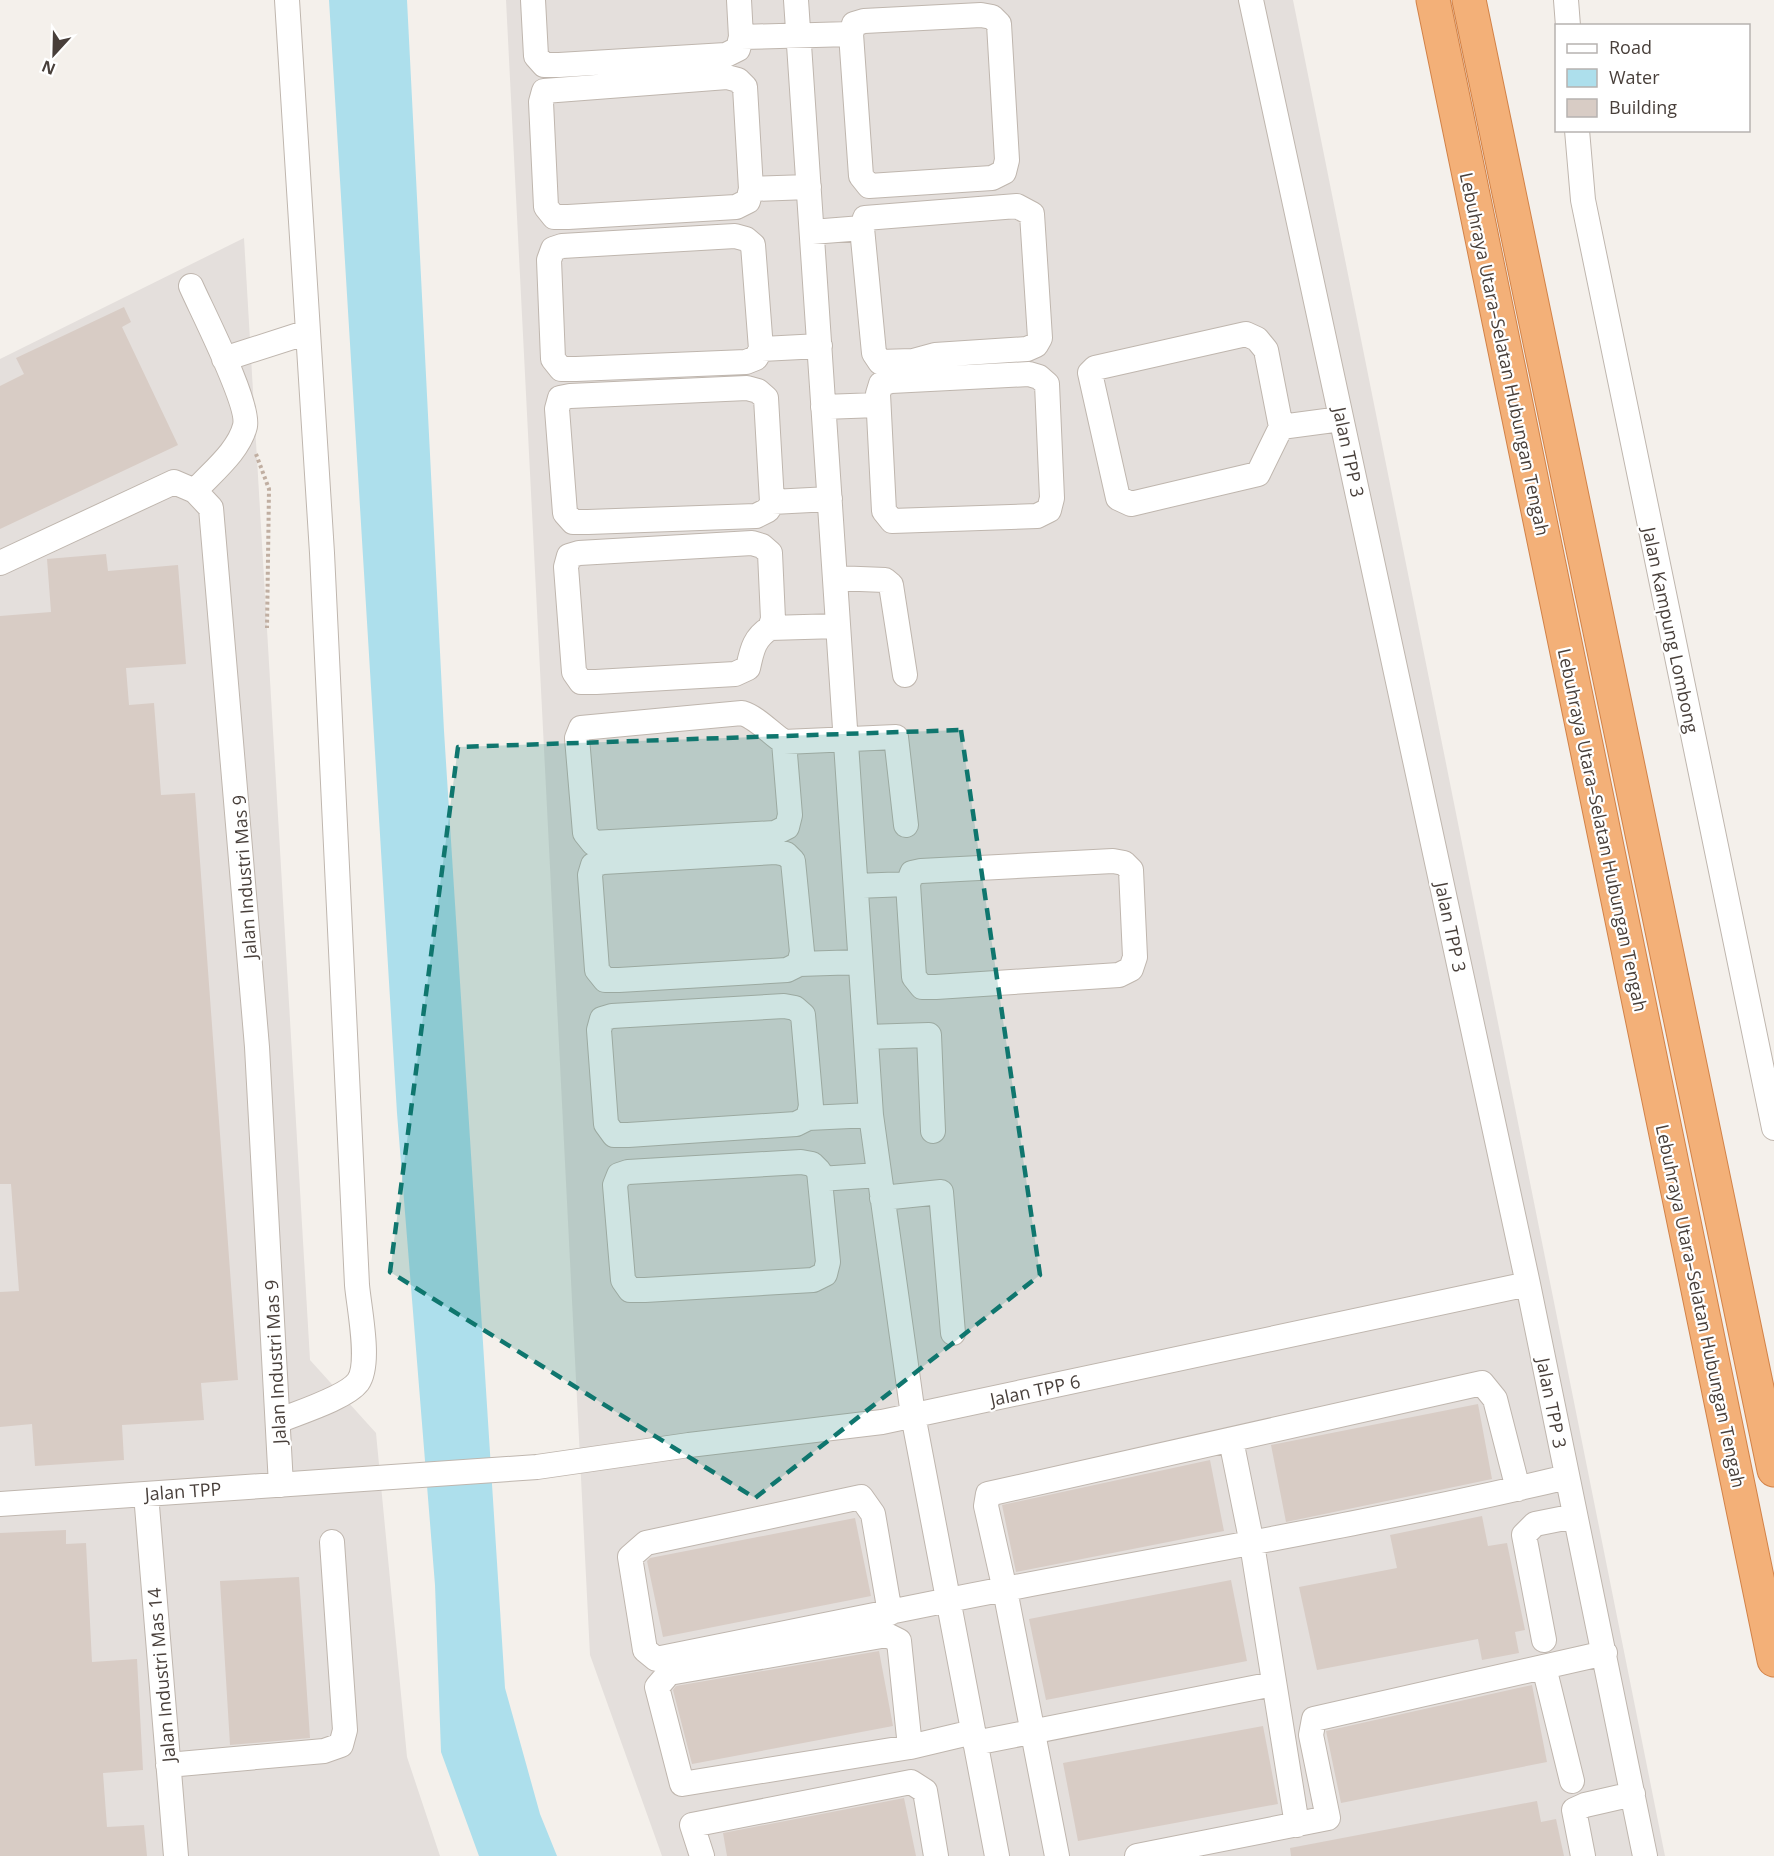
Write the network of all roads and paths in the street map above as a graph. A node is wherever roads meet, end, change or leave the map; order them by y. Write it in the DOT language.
graph roads {
  1 [pos="287,0"];
  2 [pos="533,0"];
  3 [pos="739,0"];
  4 [pos="796,0"];
  5 [pos="1251,0"];
  6 [pos="1432,0"];
  7 [pos="1469,0"];
  8 [pos="1566,0"];
  9 [pos="1568,24"];
  10 [pos="851,34"];
  11 [pos="799,36"];
  12 [pos="741,37"];
  13 [pos="1577,132"];
  14 [pos="809,188"];
  15 [pos="751,189"];
  16 [pos="862,228"];
  17 [pos="812,232"];
  18 [pos="191,285"];
  19 [pos="308,332"];
  20 [pos="820,346"];
  21 [pos="761,349"];
  22 [pos="224,359"];
  23 [pos="878,405"];
  24 [pos="824,407"];
  25 [pos="1341,420"];
  26 [pos="246,425"];
  27 [pos="1281,427"];
  28 [pos="195,491"];
  29 [pos="830,499"];
  30 [pos="772,502"];
  31 [pos="0,563"];
  32 [pos="835,578"];
  33 [pos="838,626"];
  34 [pos="267,628"];
  35 [pos="770,628"];
  36 [pos="905,675"];
  37 [pos="845,738"];
  38 [pos="784,742"];
  39 [pos="906,825"];
  40 [pos="908,884"];
  41 [pos="855,886"];
  42 [pos="860,962"];
  43 [pos="799,964"];
  44 [pos="866,1037"];
  45 [pos="871,1115"];
  46 [pos="808,1118"];
  47 [pos="1774,1128"];
  48 [pos="933,1131"];
  49 [pos="820,1179"];
  50 [pos="880,1186"];
  51 [pos="1528,1284"];
  52 [pos="953,1333"];
  53 [pos="913,1415"];
  54 [pos="278,1421"];
  55 [pos="1231,1440"];
  56 [pos="1774,1470"];
  57 [pos="1567,1477"];
  58 [pos="366,1479"];
  59 [pos="281,1485"];
  60 [pos="1518,1489"];
  61 [pos="146,1494"];
  62 [pos="0,1504"];
  63 [pos="1575,1516"];
  64 [pos="332,1542"];
  65 [pos="1252,1544"];
  66 [pos="1005,1590"];
  67 [pos="948,1600"];
  68 [pos="890,1613"];
  69 [pos="1544,1640"];
  70 [pos="1605,1653"];
  71 [pos="1774,1660"];
  72 [pos="1544,1667"];
  73 [pos="1273,1684"];
  74 [pos="1034,1731"];
  75 [pos="974,1737"];
  76 [pos="910,1747"];
  77 [pos="168,1765"];
  78 [pos="1572,1781"];
  79 [pos="1633,1794"];
  80 [pos="1297,1824"];
  81 [pos="176,1856"];
  82 [pos="702,1856"];
  83 [pos="936,1856"];
  84 [pos="997,1856"];
  85 [pos="1057,1856"];
  86 [pos="1137,1856"];
  87 [pos="1583,1856"];
  88 [pos="1645,1856"];
  1 -- 19 [label="street"];
  2 -- 12 [label="street"];
  3 -- 12 [label="street"];
  4 -- 11 [label="street"];
  5 -- 25 [label="street, Jalan TPP 3"];
  6 -- 71 [label="highway, Lebuhraya Utara–Selatan Hubungan Tengah"];
  7 -- 56 [label="highway, Lebuhraya Utara–Selatan Hubungan Tengah"];
  8 -- 9 [label="street"];
  10 -- 10 [label="street"];
  10 -- 11 [label="street"];
  11 -- 12 [label="street"];
  11 -- 14 [label="street"];
  13 -- 47 [label="street, Jalan Kampung Lombong"];
  14 -- 15 [label="street"];
  14 -- 17 [label="street"];
  15 -- 15 [label="street"];
  16 -- 16 [label="street"];
  16 -- 17 [label="street"];
  17 -- 20 [label="street"];
  18 -- 22 [label="street"];
  19 -- 22 [label="street"];
  19 -- 54 [label="street"];
  20 -- 21 [label="street"];
  20 -- 24 [label="street"];
  21 -- 21 [label="street"];
  22 -- 26 [label="street"];
  23 -- 23 [label="street"];
  23 -- 24 [label="street"];
  24 -- 29 [label="street"];
  25 -- 27 [label="street"];
  25 -- 51 [label="street, Jalan TPP 3"];
  26 -- 28 [label="street"];
  26 -- 34 [label="path"];
  27 -- 27 [label="street"];
  28 -- 31 [label="street"];
  28 -- 54 [label="street, Jalan Industri Mas 9"];
  29 -- 30 [label="street"];
  29 -- 32 [label="street"];
  30 -- 30 [label="street"];
  32 -- 33 [label="street"];
  32 -- 36 [label="street"];
  33 -- 35 [label="street"];
  33 -- 37 [label="street"];
  35 -- 35 [label="street"];
  37 -- 38 [label="street"];
  37 -- 39 [label="street"];
  37 -- 41 [label="street"];
  38 -- 38 [label="street"];
  40 -- 40 [label="street"];
  40 -- 41 [label="street"];
  41 -- 42 [label="street"];
  42 -- 43 [label="street"];
  42 -- 44 [label="street"];
  43 -- 43 [label="street"];
  44 -- 45 [label="street"];
  44 -- 48 [label="street"];
  45 -- 46 [label="street"];
  45 -- 50 [label="street"];
  46 -- 46 [label="street"];
  49 -- 49 [label="street"];
  49 -- 50 [label="street"];
  50 -- 52 [label="street"];
  50 -- 53 [label="street"];
  51 -- 53 [label="street, Jalan TPP 6"];
  51 -- 57 [label="street, Jalan TPP 3"];
  53 -- 58 [label="street, Jalan TPP 6"];
  53 -- 67 [label="street"];
  54 -- 59 [label="street, Jalan Industri Mas 9"];
  55 -- 60 [label="street"];
  55 -- 65 [label="street"];
  55 -- 66 [label="street"];
  57 -- 60 [label="street"];
  57 -- 63 [label="street, Jalan TPP 3"];
  58 -- 59 [label="street, Jalan TPP"];
  59 -- 61 [label="street, Jalan TPP"];
  60 -- 65 [label="street"];
  61 -- 62 [label="street, Jalan TPP"];
  61 -- 77 [label="street, Jalan Industri Mas 14"];
  63 -- 69 [label="street"];
  63 -- 70 [label="street, Jalan TPP 3"];
  64 -- 77 [label="street"];
  65 -- 66 [label="street"];
  65 -- 73 [label="street"];
  66 -- 67 [label="street"];
  66 -- 74 [label="street"];
  67 -- 68 [label="street"];
  67 -- 75 [label="street"];
  68 -- 68 [label="street"];
  70 -- 72 [label="street"];
  70 -- 79 [label="street, Jalan TPP 3"];
  72 -- 78 [label="street"];
  72 -- 80 [label="street"];
  73 -- 74 [label="street"];
  73 -- 80 [label="street"];
  74 -- 75 [label="street"];
  74 -- 85 [label="street"];
  75 -- 76 [label="street"];
  75 -- 84 [label="street"];
  76 -- 76 [label="street"];
  77 -- 81 [label="street, Jalan Industri Mas 14"];
  79 -- 87 [label="street"];
  79 -- 88 [label="street, Jalan TPP 3"];
  80 -- 86 [label="street"];
  82 -- 83 [label="street"];
}
